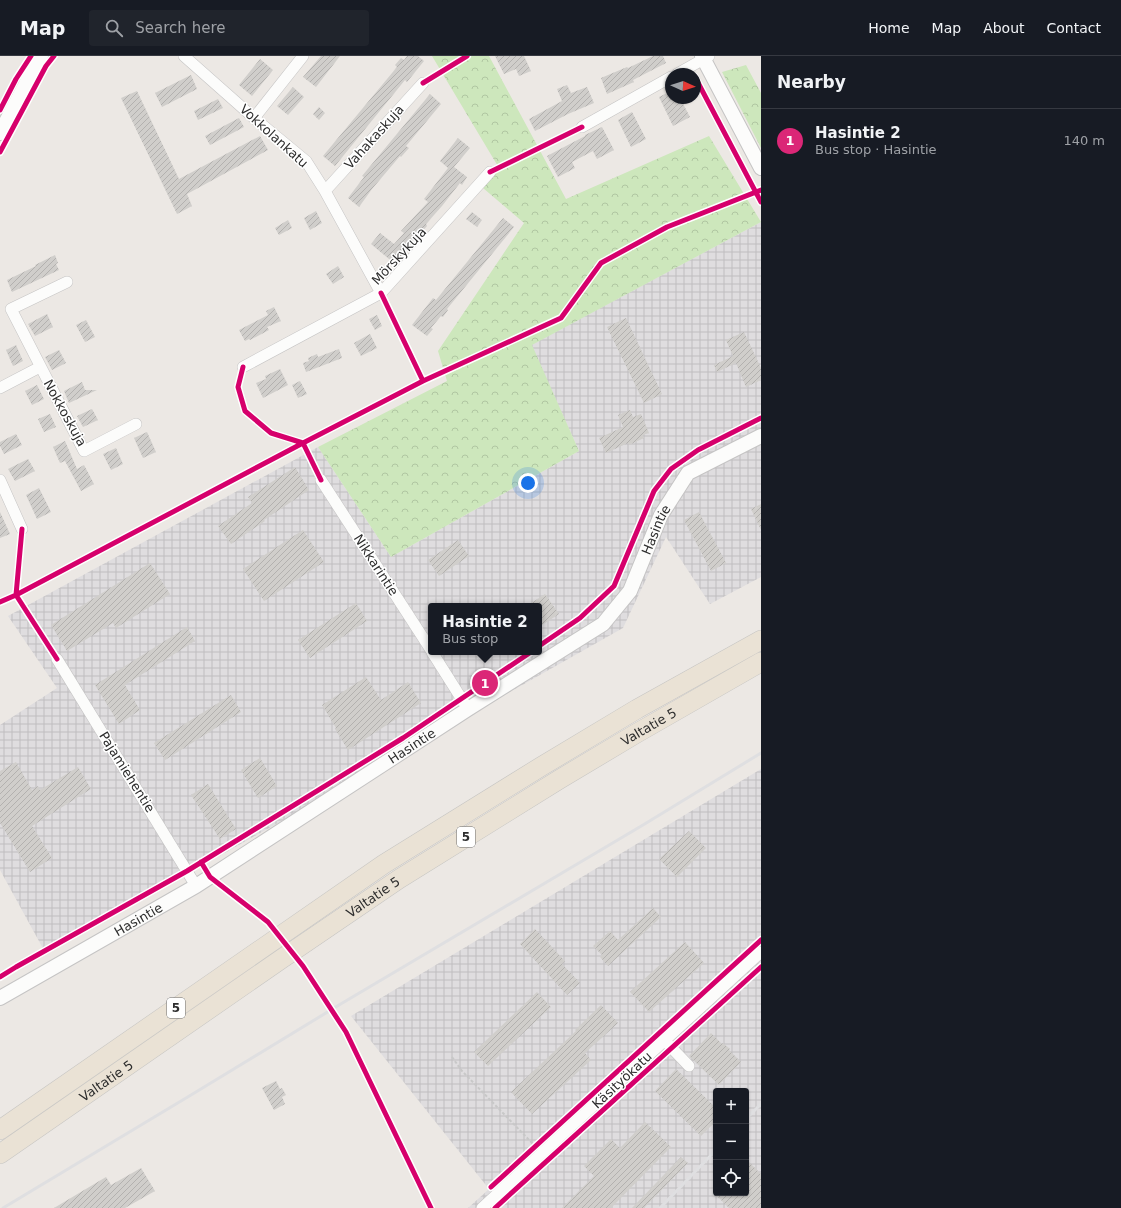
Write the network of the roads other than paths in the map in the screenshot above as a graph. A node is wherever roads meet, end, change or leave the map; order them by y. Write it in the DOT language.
graph roads {
  1 [pos="41,56"];
  2 [pos="184,56"];
  3 [pos="303,56"];
  4 [pos="705,57"];
  5 [pos="687,68"];
  6 [pos="665,80"];
  7 [pos="423,83"];
  8 [pos="254,118"];
  9 [pos="582,127"];
  10 [pos="0,133"];
  11 [pos="761,168"];
  12 [pos="490,172"];
  13 [pos="325,191"];
  14 [pos="67,282"];
  15 [pos="381,293"];
  16 [pos="40,367"];
  17 [pos="243,367"];
  18 [pos="0,388"];
  19 [pos="136,424"];
  20 [pos="761,436"];
  21 [pos="0,480"];
  22 [pos="321,480"];
  23 [pos="3,492"];
  24 [pos="22,529"];
  25 [pos="761,640"];
  26 [pos="428,645"];
  27 [pos="434,655"];
  28 [pos="57,659"];
  29 [pos="761,662"];
  30 [pos="468,709"];
  31 [pos="196,886"];
  32 [pos="761,952"];
  33 [pos="0,998"];
  34 [pos="665,1041"];
  35 [pos="689,1066"];
  36 [pos="0,1130"];
  37 [pos="0,1154"];
  38 [pos="482,1208"];
  1 -- 10 [label="street"];
  2 -- 8 [label="street, Vokkolankatu"];
  3 -- 8 [label="street"];
  4 -- 5 [label="street"];
  4 -- 11 [label="street"];
  6 -- 9 [label="street"];
  7 -- 13 [label="street, Vahakaskuja"];
  8 -- 13 [label="street, Vokkolankatu"];
  12 -- 15 [label="street, Mörskykuja"];
  13 -- 15 [label="street, Vokkolankatu"];
  14 -- 16 [label="street, Nokkoskuja"];
  15 -- 17 [label="street, Mörskykuja"];
  16 -- 18 [label="street, Nokkoskuja"];
  16 -- 19 [label="street, Nokkoskuja"];
  20 -- 30 [label="street, Hasintie"];
  21 -- 23 [label="street"];
  22 -- 26 [label="street, Nikkarintie"];
  23 -- 24 [label="street"];
  25 -- 36 [label="highway, Valtatie 5 / 5"];
  27 -- 30 [label="street, Nikkarintie"];
  28 -- 31 [label="street, Pajamiehentie"];
  29 -- 37 [label="highway, Valtatie 5 / 5"];
  30 -- 31 [label="street, Hasintie"];
  31 -- 33 [label="street, Hasintie"];
  32 -- 34 [label="street, Käsityökatu"];
  34 -- 35 [label="street"];
  34 -- 38 [label="street, Käsityökatu"];
}
